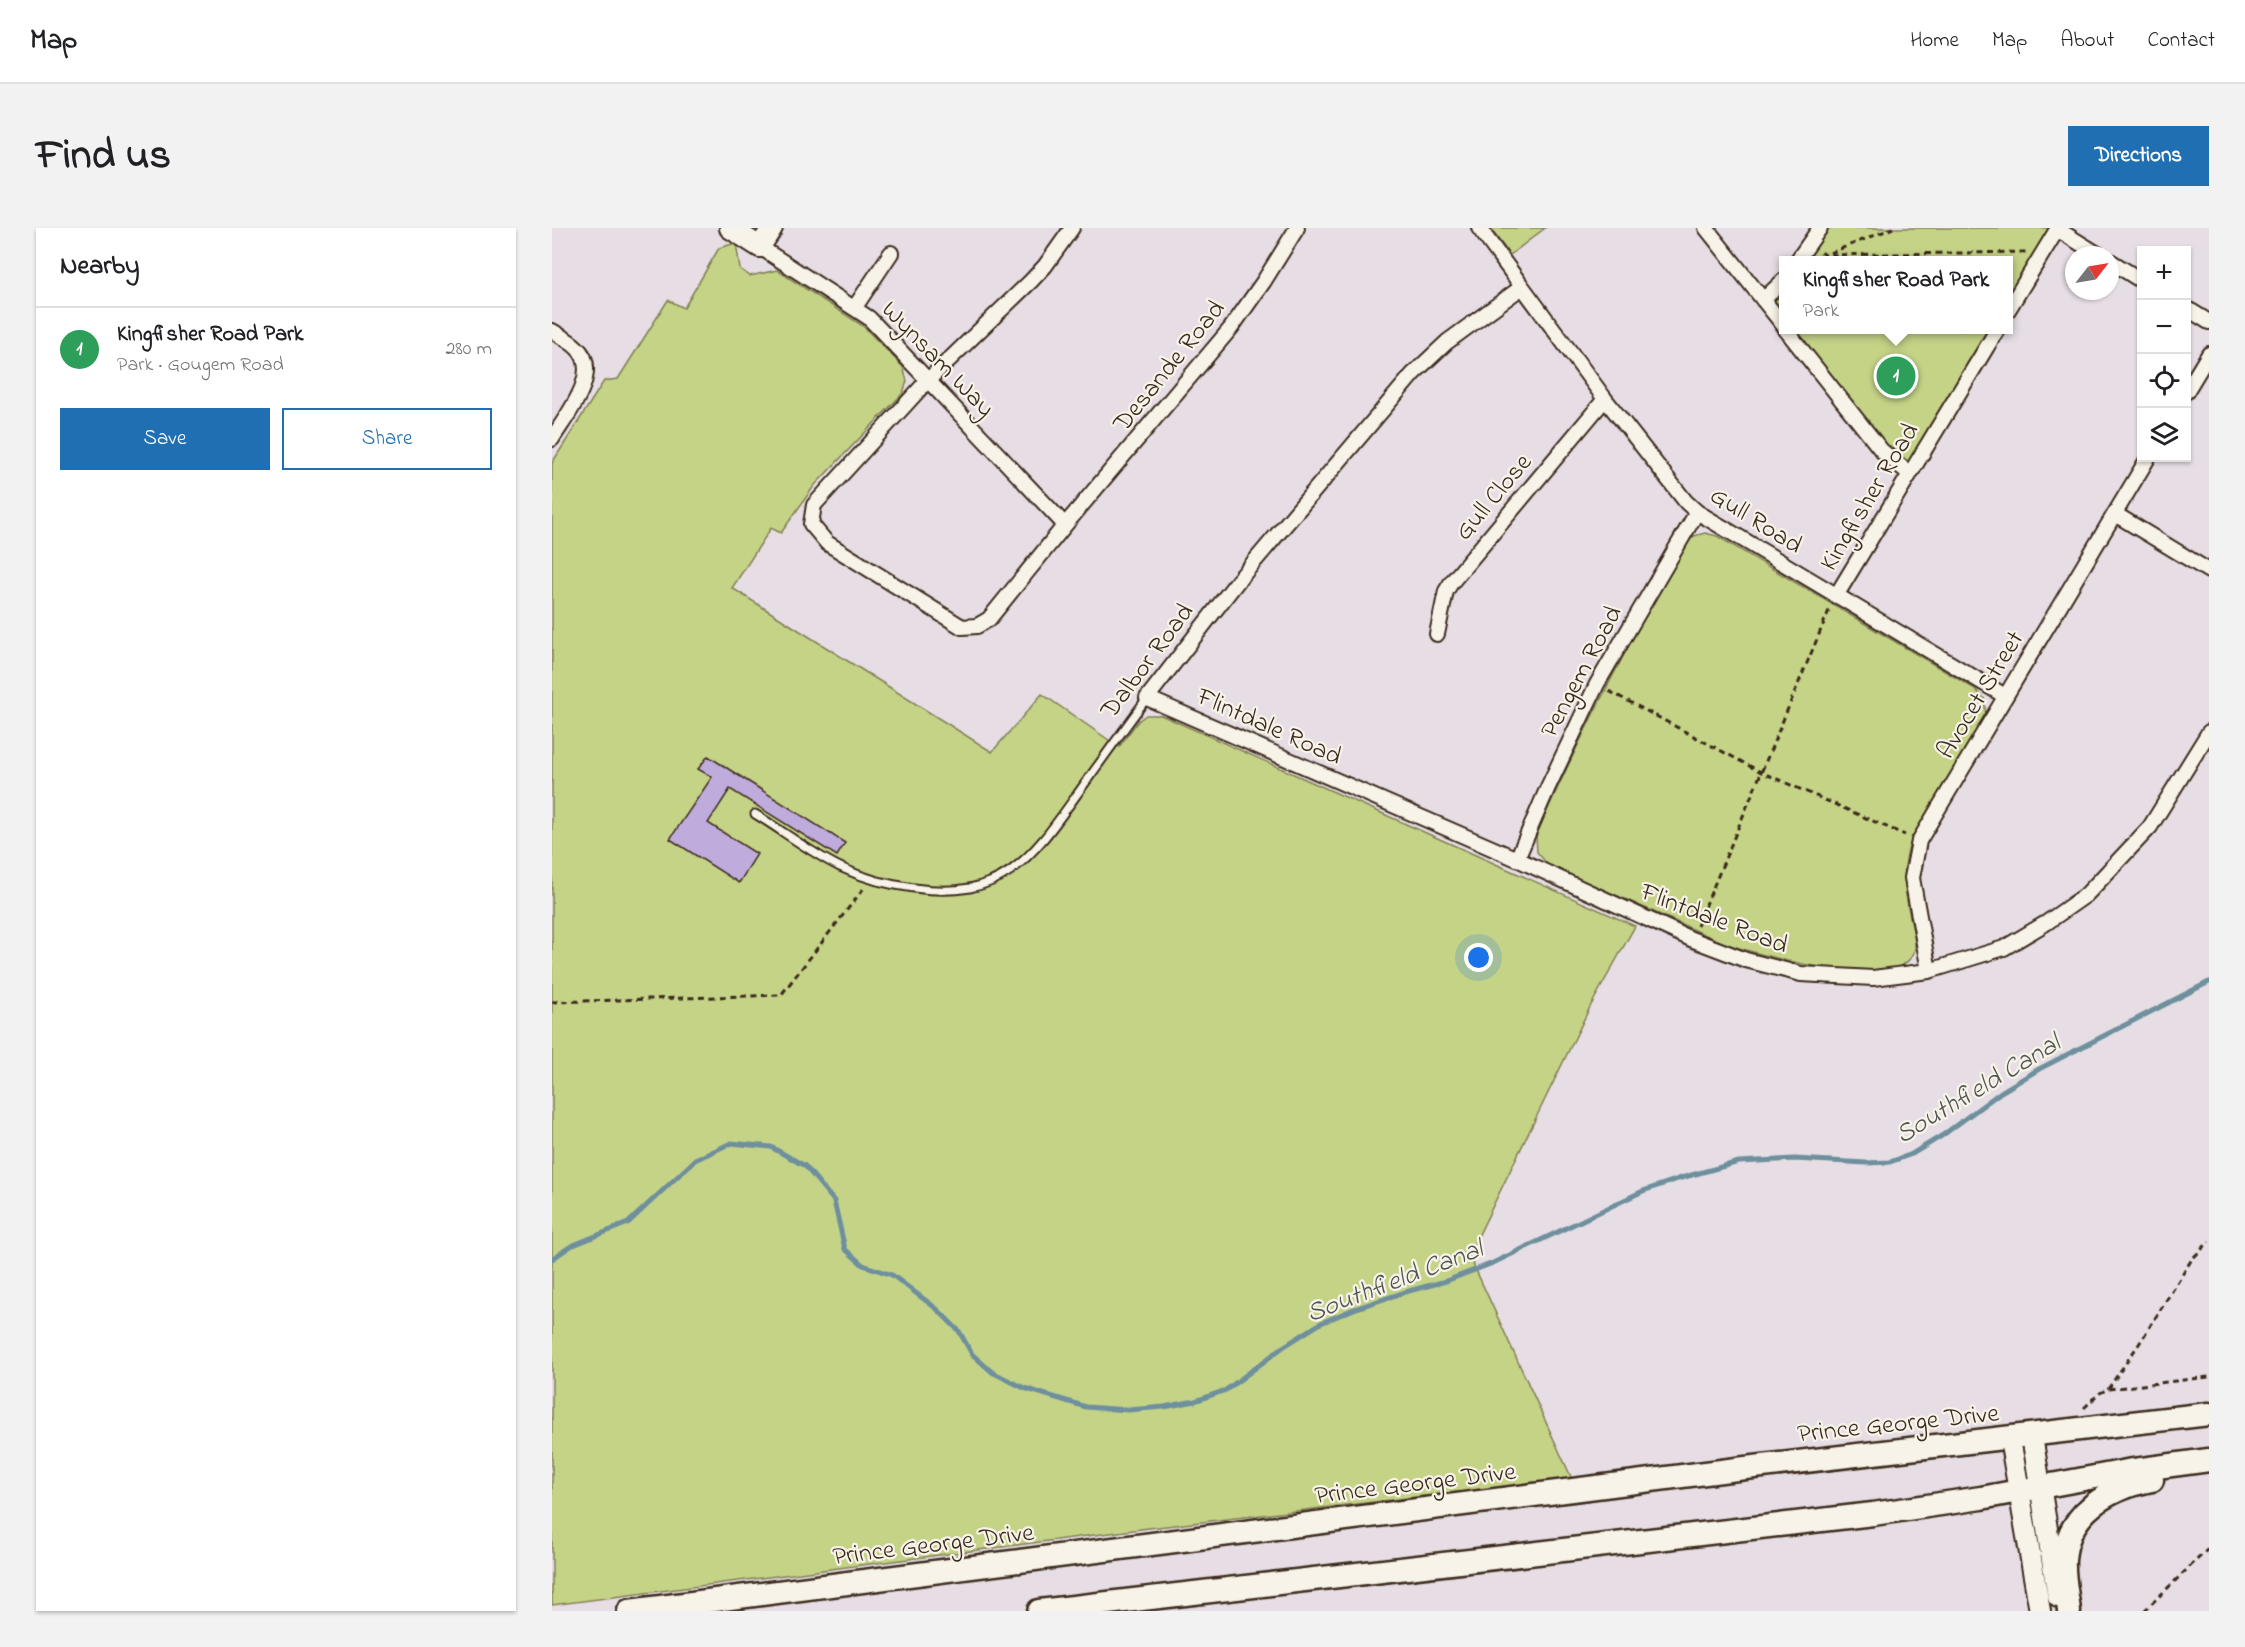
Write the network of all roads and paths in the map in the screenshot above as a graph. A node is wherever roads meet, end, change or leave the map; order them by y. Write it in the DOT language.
graph roads {
  1 [pos="730,228"];
  2 [pos="772,228"];
  3 [pos="1072,228"];
  4 [pos="1297,228"];
  5 [pos="1479,228"];
  6 [pos="1706,228"];
  7 [pos="1820,228"];
  8 [pos="1893,228"];
  9 [pos="2058,229"];
  10 [pos="1808,246"];
  11 [pos="2085,246"];
  12 [pos="760,248"];
  13 [pos="2044,252"];
  14 [pos="891,253"];
  15 [pos="1825,255"];
  16 [pos="1801,256"];
  17 [pos="2119,267"];
  18 [pos="2137,278"];
  19 [pos="1779,285"];
  20 [pos="1522,287"];
  21 [pos="1763,300"];
  22 [pos="2013,302"];
  23 [pos="855,307"];
  24 [pos="2191,311"];
  25 [pos="1779,320"];
  26 [pos="2209,322"];
  27 [pos="552,331"];
  28 [pos="1790,334"];
  29 [pos="1995,334"];
  30 [pos="2209,354"];
  31 [pos="928,380"];
  32 [pos="2191,385"];
  33 [pos="1605,399"];
  34 [pos="552,439"];
  35 [pos="2146,462"];
  36 [pos="1910,474"];
  37 [pos="1697,512"];
  38 [pos="2115,514"];
  39 [pos="1065,525"];
  40 [pos="2209,571"];
  41 [pos="1836,596"];
  42 [pos="1437,634"];
  43 [pos="1597,684"];
  44 [pos="2005,696"];
  45 [pos="1147,698"];
  46 [pos="2209,732"];
  47 [pos="1761,772"];
  48 [pos="756,813"];
  49 [pos="1919,841"];
  50 [pos="1517,859"];
  51 [pos="871,879"];
  52 [pos="1691,939"];
  53 [pos="1929,971"];
  54 [pos="552,1002"];
  55 [pos="2209,1242"];
  56 [pos="2209,1377"];
  57 [pos="2108,1389"];
  58 [pos="2079,1413"];
  59 [pos="2209,1414"];
  60 [pos="2021,1437"];
  61 [pos="2205,1461"];
  62 [pos="2029,1488"];
  63 [pos="2209,1548"];
  64 [pos="629,1611"];
  65 [pos="1039,1611"];
  66 [pos="2040,1611"];
  67 [pos="2060,1611"];
  68 [pos="2069,1611"];
  69 [pos="2144,1611"];
  1 -- 12 [label="street"];
  2 -- 12 [label="street"];
  3 -- 31 [label="street, Desande Road"];
  4 -- 39 [label="street, Desande Road"];
  5 -- 20 [label="street, Gull Road"];
  6 -- 21 [label="street"];
  7 -- 10 [label="street"];
  8 -- 15 [label="path"];
  9 -- 11 [label="street"];
  9 -- 13 [label="street"];
  10 -- 15 [label="path"];
  10 -- 16 [label="street"];
  12 -- 23 [label="street, Wynsam Way"];
  13 -- 15 [label="path"];
  13 -- 22 [label="street"];
  14 -- 23 [label="street"];
  17 -- 18 [label="street"];
  19 -- 21 [label="street"];
  20 -- 33 [label="street, Gull Road"];
  20 -- 45 [label="street, Dalbor Road"];
  21 -- 25 [label="street"];
  23 -- 31 [label="street, Wynsam Way"];
  24 -- 26 [label="street"];
  27 -- 34 [label="street"];
  28 -- 36 [label="street"];
  29 -- 36 [label="street, Kingfisher Road"];
  30 -- 32 [label="street"];
  31 -- 39 [label="street, Wynsam Way"];
  31 -- 39 [label="street, Desande Road"];
  33 -- 37 [label="street, Gull Road"];
  33 -- 42 [label="street, Gull Close"];
  35 -- 38 [label="street, Avocet Street"];
  36 -- 41 [label="street, Kingfisher Road"];
  37 -- 41 [label="street, Gull Road"];
  37 -- 43 [label="street, Pengem Road"];
  38 -- 40 [label="street"];
  38 -- 44 [label="street, Avocet Street"];
  41 -- 44 [label="street, Gull Road"];
  41 -- 47 [label="path"];
  43 -- 47 [label="path"];
  43 -- 50 [label="street, Pengem Road"];
  44 -- 49 [label="street, Avocet Street"];
  45 -- 50 [label="street, Flintdale Road"];
  45 -- 51 [label="lane, Dalbor Road"];
  46 -- 53 [label="street, Flintdale Road"];
  47 -- 49 [label="path"];
  47 -- 52 [label="path"];
  48 -- 51 [label="lane, Dalbor Road"];
  49 -- 53 [label="street, Avocet Street"];
  50 -- 52 [label="street, Flintdale Road"];
  51 -- 54 [label="path"];
  52 -- 53 [label="street, Flintdale Road"];
  55 -- 57 [label="path"];
  56 -- 57 [label="path"];
  57 -- 58 [label="path"];
  59 -- 60 [label="main road, Prince George Drive"];
  60 -- 62 [label="street"];
  60 -- 64 [label="main road, Prince George Drive"];
  61 -- 62 [label="main road"];
  61 -- 68 [label="main road"];
  62 -- 65 [label="main road"];
  62 -- 66 [label="street"];
  62 -- 67 [label="street"];
  63 -- 69 [label="path"];
}
